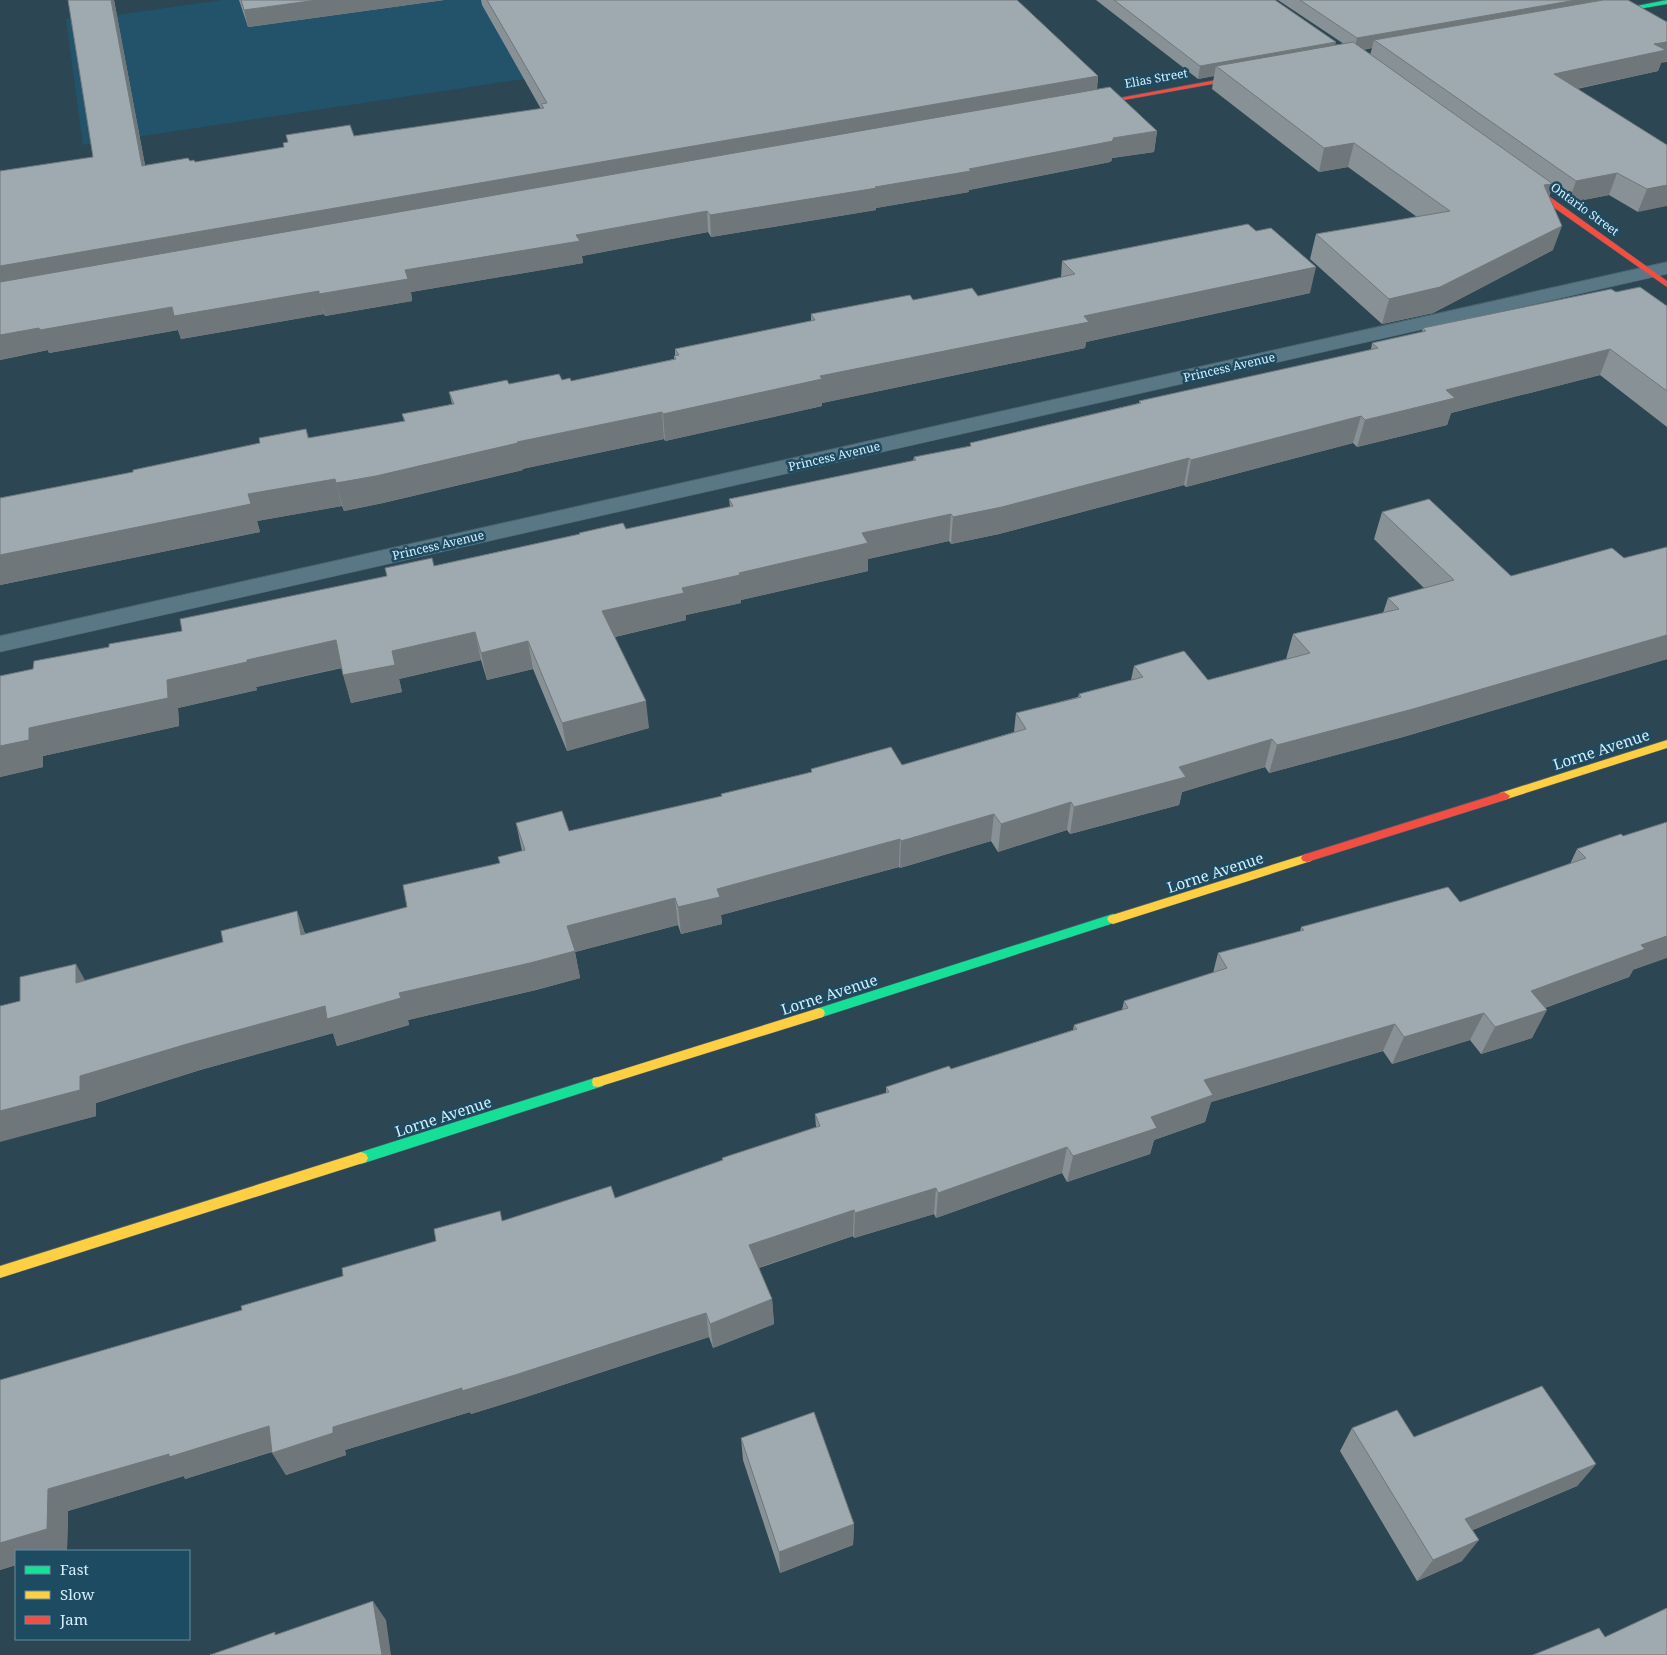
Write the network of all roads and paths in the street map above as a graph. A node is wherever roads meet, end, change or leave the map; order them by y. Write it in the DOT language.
graph roads {
  1 [pos="1667,2"];
  2 [pos="1590,15"];
  3 [pos="1262,74"];
  4 [pos="1076,106"];
  5 [pos="1512,174"];
  6 [pos="1658,270"];
  7 [pos="1667,285"];
  8 [pos="0,644"];
  9 [pos="1667,744"];
  10 [pos="0,1272"];
  1 -- 2 [label="street"];
  3 -- 4 [label="street, Elias Street"];
  5 -- 6 [label="street, Ontario Street"];
  6 -- 7 [label="street, Ontario Street"];
  6 -- 8 [label="street, Princess Avenue"];
  9 -- 10 [label="street, Lorne Avenue"];
}
